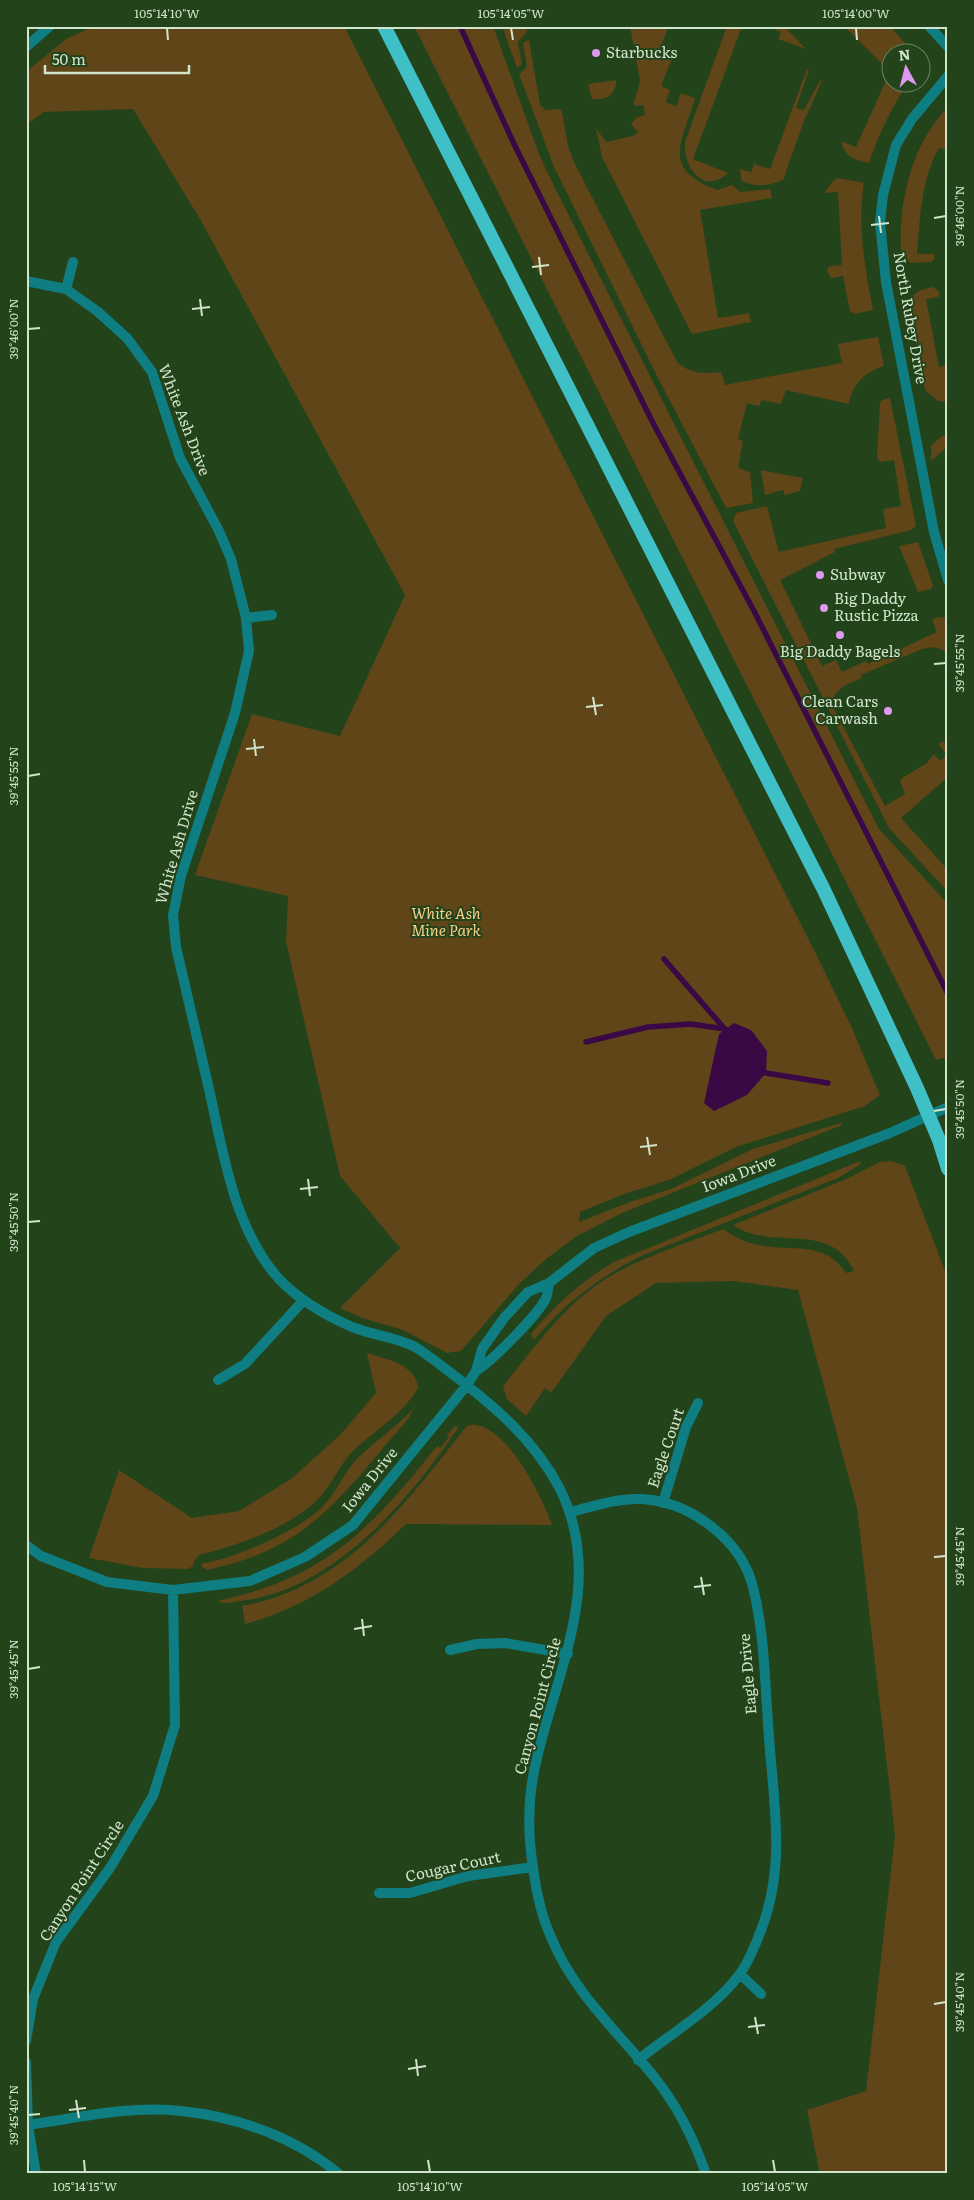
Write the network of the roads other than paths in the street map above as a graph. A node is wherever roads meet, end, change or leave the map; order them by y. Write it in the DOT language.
graph roads {
  1 [pos="50,26"];
  2 [pos="384,26"];
  3 [pos="929,26"];
  4 [pos="26,47"];
  5 [pos="948,47"];
  6 [pos="948,76"];
  7 [pos="73,262"];
  8 [pos="26,281"];
  9 [pos="66,289"];
  10 [pos="948,580"];
  11 [pos="272,615"];
  12 [pos="246,618"];
  13 [pos="948,1107"];
  14 [pos="927,1116"];
  15 [pos="948,1169"];
  16 [pos="549,1283"];
  17 [pos="304,1300"];
  18 [pos="476,1371"];
  19 [pos="218,1380"];
  20 [pos="467,1385"];
  21 [pos="698,1403"];
  22 [pos="663,1503"];
  23 [pos="571,1512"];
  24 [pos="26,1545"];
  25 [pos="173,1590"];
  26 [pos="450,1650"];
  27 [pos="568,1654"];
  28 [pos="533,1867"];
  29 [pos="379,1893"];
  30 [pos="740,1974"];
  31 [pos="761,1994"];
  32 [pos="26,2041"];
  33 [pos="638,2060"];
  34 [pos="26,2062"];
  35 [pos="28,2124"];
  36 [pos="36,2174"];
  37 [pos="339,2174"];
  38 [pos="706,2174"];
  1 -- 4 [label="street"];
  2 -- 14 [label="highway"];
  3 -- 5 [label="street"];
  6 -- 10 [label="street, North Rubey Drive"];
  7 -- 9 [label="street"];
  8 -- 9 [label="street, White Ash Drive"];
  9 -- 12 [label="street, White Ash Drive"];
  11 -- 12 [label="street"];
  12 -- 17 [label="street, White Ash Drive"];
  13 -- 14 [label="street, Iowa Drive"];
  14 -- 15 [label="highway"];
  14 -- 16 [label="street, Iowa Drive"];
  16 -- 18 [label="street, Iowa Drive"];
  16 -- 18 [label="street, Iowa Drive"];
  17 -- 19 [label="street"];
  17 -- 20 [label="street, White Ash Drive"];
  18 -- 20 [label="street, Iowa Drive"];
  20 -- 23 [label="street, Canyon Point Circle"];
  20 -- 25 [label="street, Iowa Drive"];
  21 -- 22 [label="street, Eagle Court"];
  22 -- 23 [label="street, Eagle Drive"];
  22 -- 30 [label="street, Eagle Drive"];
  23 -- 27 [label="street, Canyon Point Circle"];
  24 -- 25 [label="street, Iowa Drive"];
  25 -- 32 [label="street, Canyon Point Circle"];
  26 -- 27 [label="street"];
  27 -- 28 [label="street, Canyon Point Circle"];
  28 -- 29 [label="street, Cougar Court"];
  28 -- 33 [label="street, Canyon Point Circle"];
  30 -- 31 [label="street"];
  30 -- 33 [label="street, Eagle Drive"];
  33 -- 38 [label="street, Canyon Point Circle"];
  34 -- 35 [label="street"];
  35 -- 36 [label="street"];
  35 -- 37 [label="street"];
}
